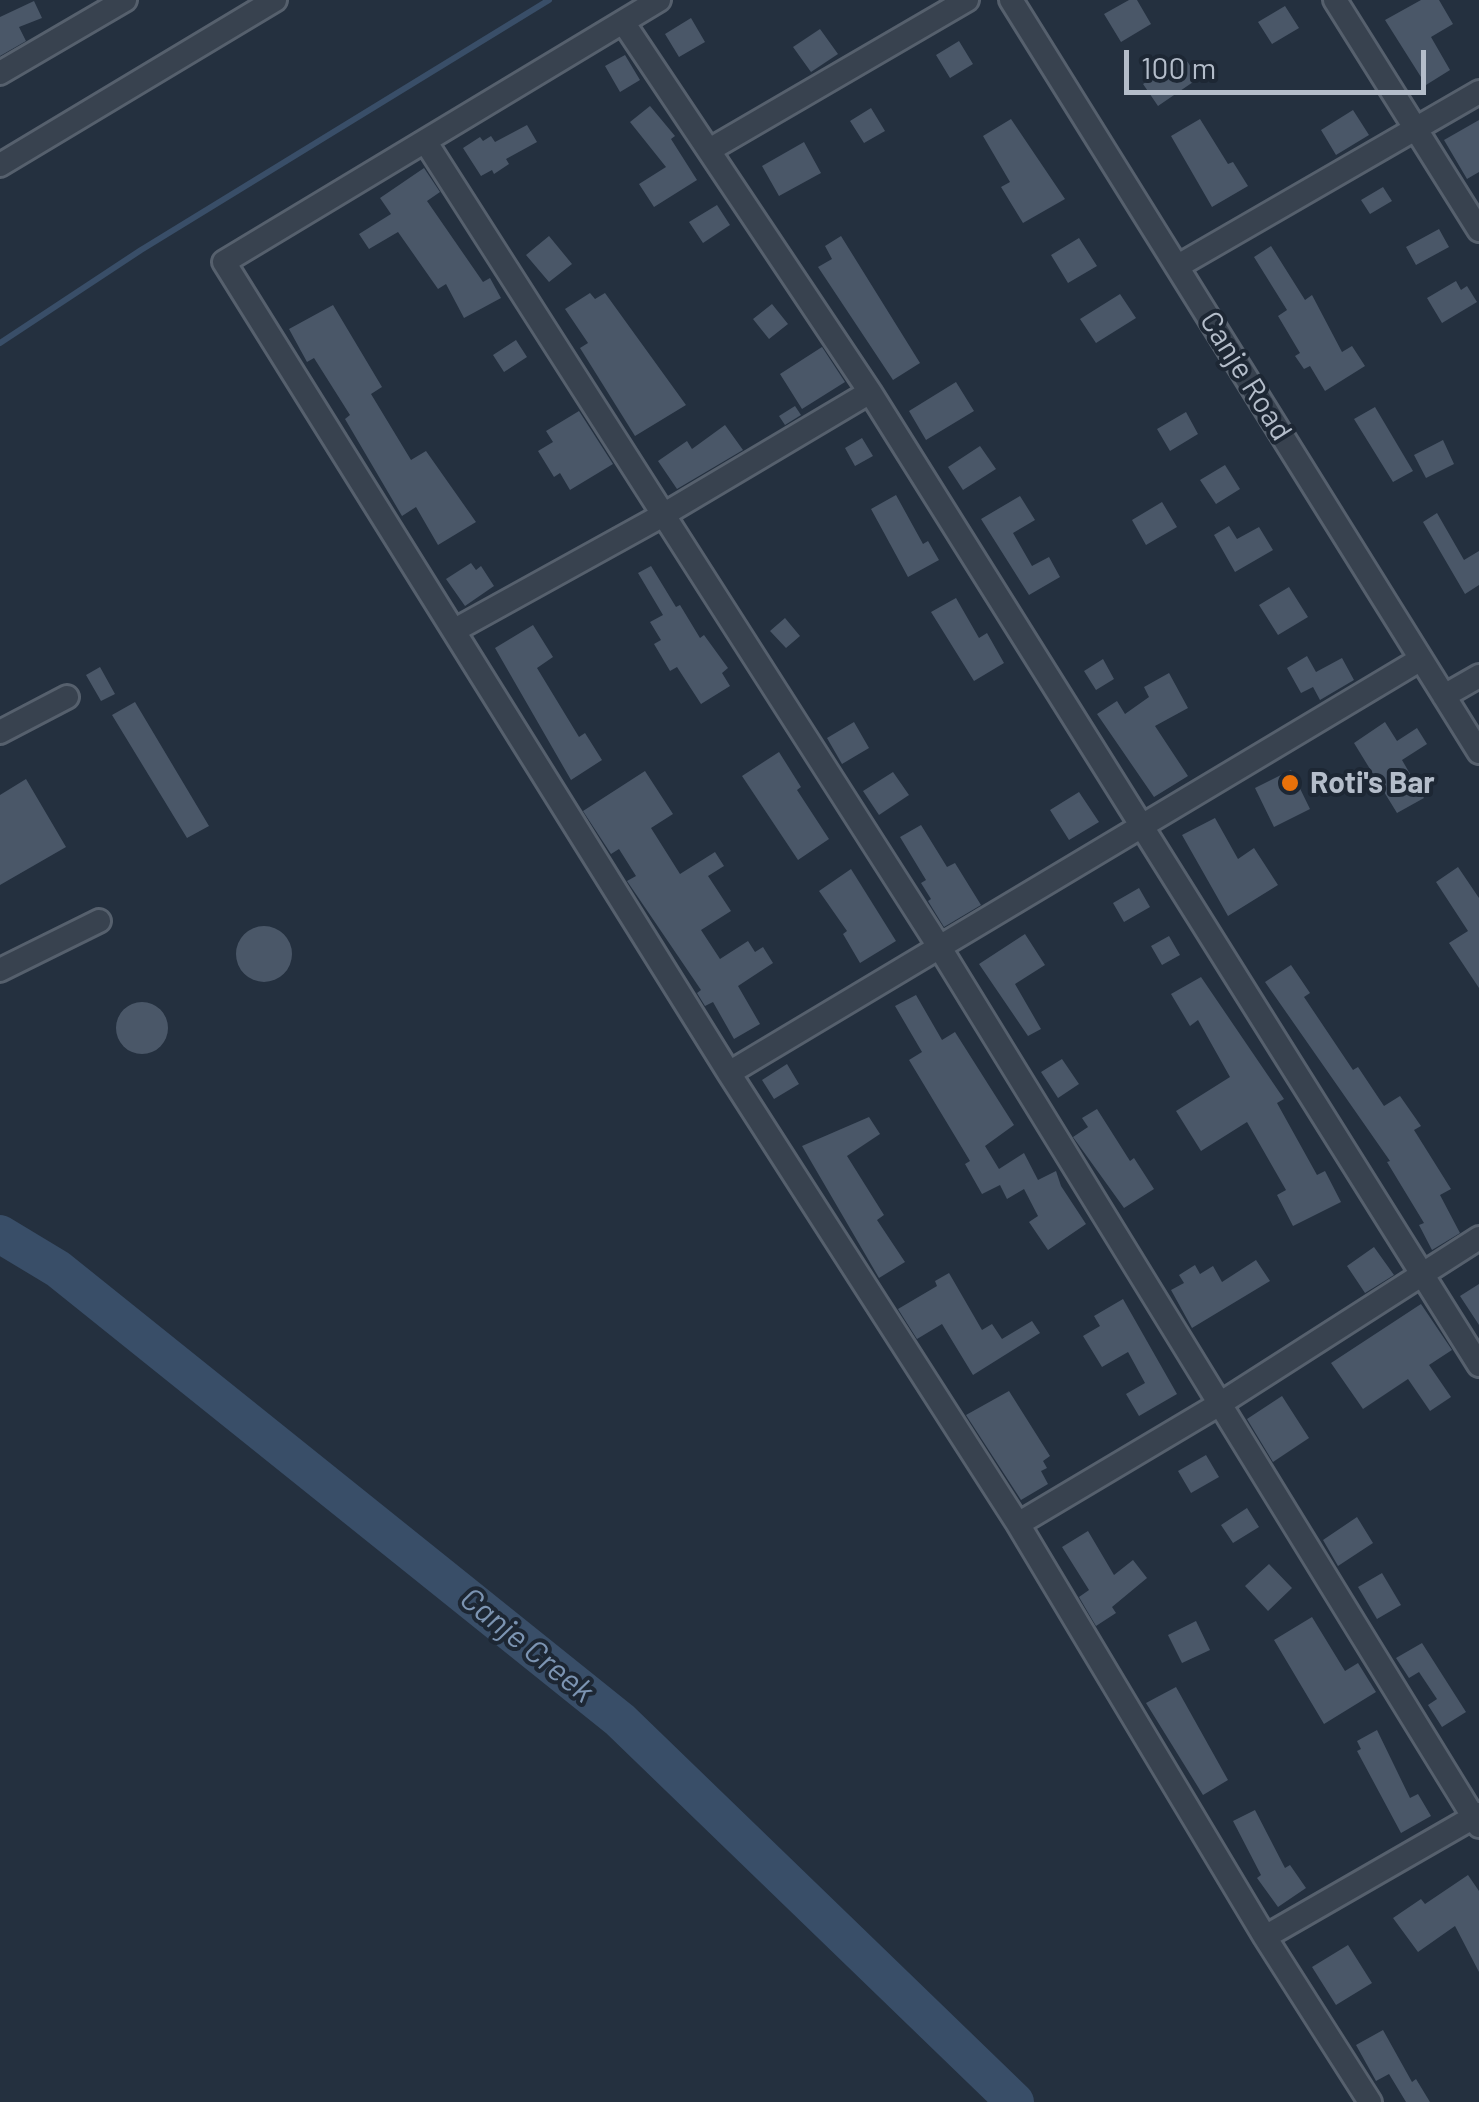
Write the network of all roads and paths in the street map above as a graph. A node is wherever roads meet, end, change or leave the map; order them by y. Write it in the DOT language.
graph roads {
  1 [pos="124,0"];
  2 [pos="275,0"];
  3 [pos="659,0"];
  4 [pos="966,0"];
  5 [pos="1011,0"];
  6 [pos="1335,0"];
  7 [pos="623,22"];
  8 [pos="0,74"];
  9 [pos="1479,92"];
  10 [pos="1417,129"];
  11 [pos="425,141"];
  12 [pos="711,150"];
  13 [pos="0,165"];
  14 [pos="1479,230"];
  15 [pos="1178,266"];
  16 [pos="870,392"];
  17 [pos="663,516"];
  18 [pos="455,630"];
  19 [pos="1421,659"];
  20 [pos="1479,676"];
  21 [pos="1444,696"];
  22 [pos="67,697"];
  23 [pos="0,732"];
  24 [pos="1479,752"];
  25 [pos="1145,827"];
  26 [pos="99,921"];
  27 [pos="940,948"];
  28 [pos="0,970"];
  29 [pos="728,1073"];
  30 [pos="1479,1238"];
  31 [pos="1424,1274"];
  32 [pos="1479,1365"];
  33 [pos="1218,1405"];
  34 [pos="1018,1524"];
  35 [pos="1477,1819"];
  36 [pos="1265,1938"];
  37 [pos="1370,2102"];
  1 -- 8 [label="street"];
  2 -- 13 [label="street"];
  3 -- 7 [label="street"];
  4 -- 12 [label="street"];
  5 -- 15 [label="street, Canje Road"];
  6 -- 10 [label="street"];
  7 -- 11 [label="street"];
  7 -- 12 [label="street"];
  9 -- 10 [label="street"];
  10 -- 14 [label="street"];
  10 -- 15 [label="street"];
  11 -- 17 [label="street"];
  11 -- 18 [label="street"];
  12 -- 16 [label="street"];
  15 -- 19 [label="street, Canje Road"];
  16 -- 17 [label="street"];
  16 -- 25 [label="street"];
  17 -- 18 [label="street"];
  17 -- 27 [label="street"];
  18 -- 29 [label="street"];
  19 -- 21 [label="street, Canje Road"];
  19 -- 25 [label="street"];
  20 -- 21 [label="street"];
  21 -- 24 [label="street, Canje Road"];
  22 -- 23 [label="street"];
  25 -- 27 [label="street"];
  25 -- 31 [label="street"];
  26 -- 28 [label="street"];
  27 -- 29 [label="street"];
  27 -- 33 [label="street"];
  29 -- 34 [label="street"];
  30 -- 31 [label="street"];
  31 -- 32 [label="street"];
  31 -- 33 [label="street"];
  33 -- 34 [label="street"];
  33 -- 35 [label="street"];
  34 -- 36 [label="street"];
  35 -- 36 [label="street"];
  36 -- 37 [label="street"];
}
